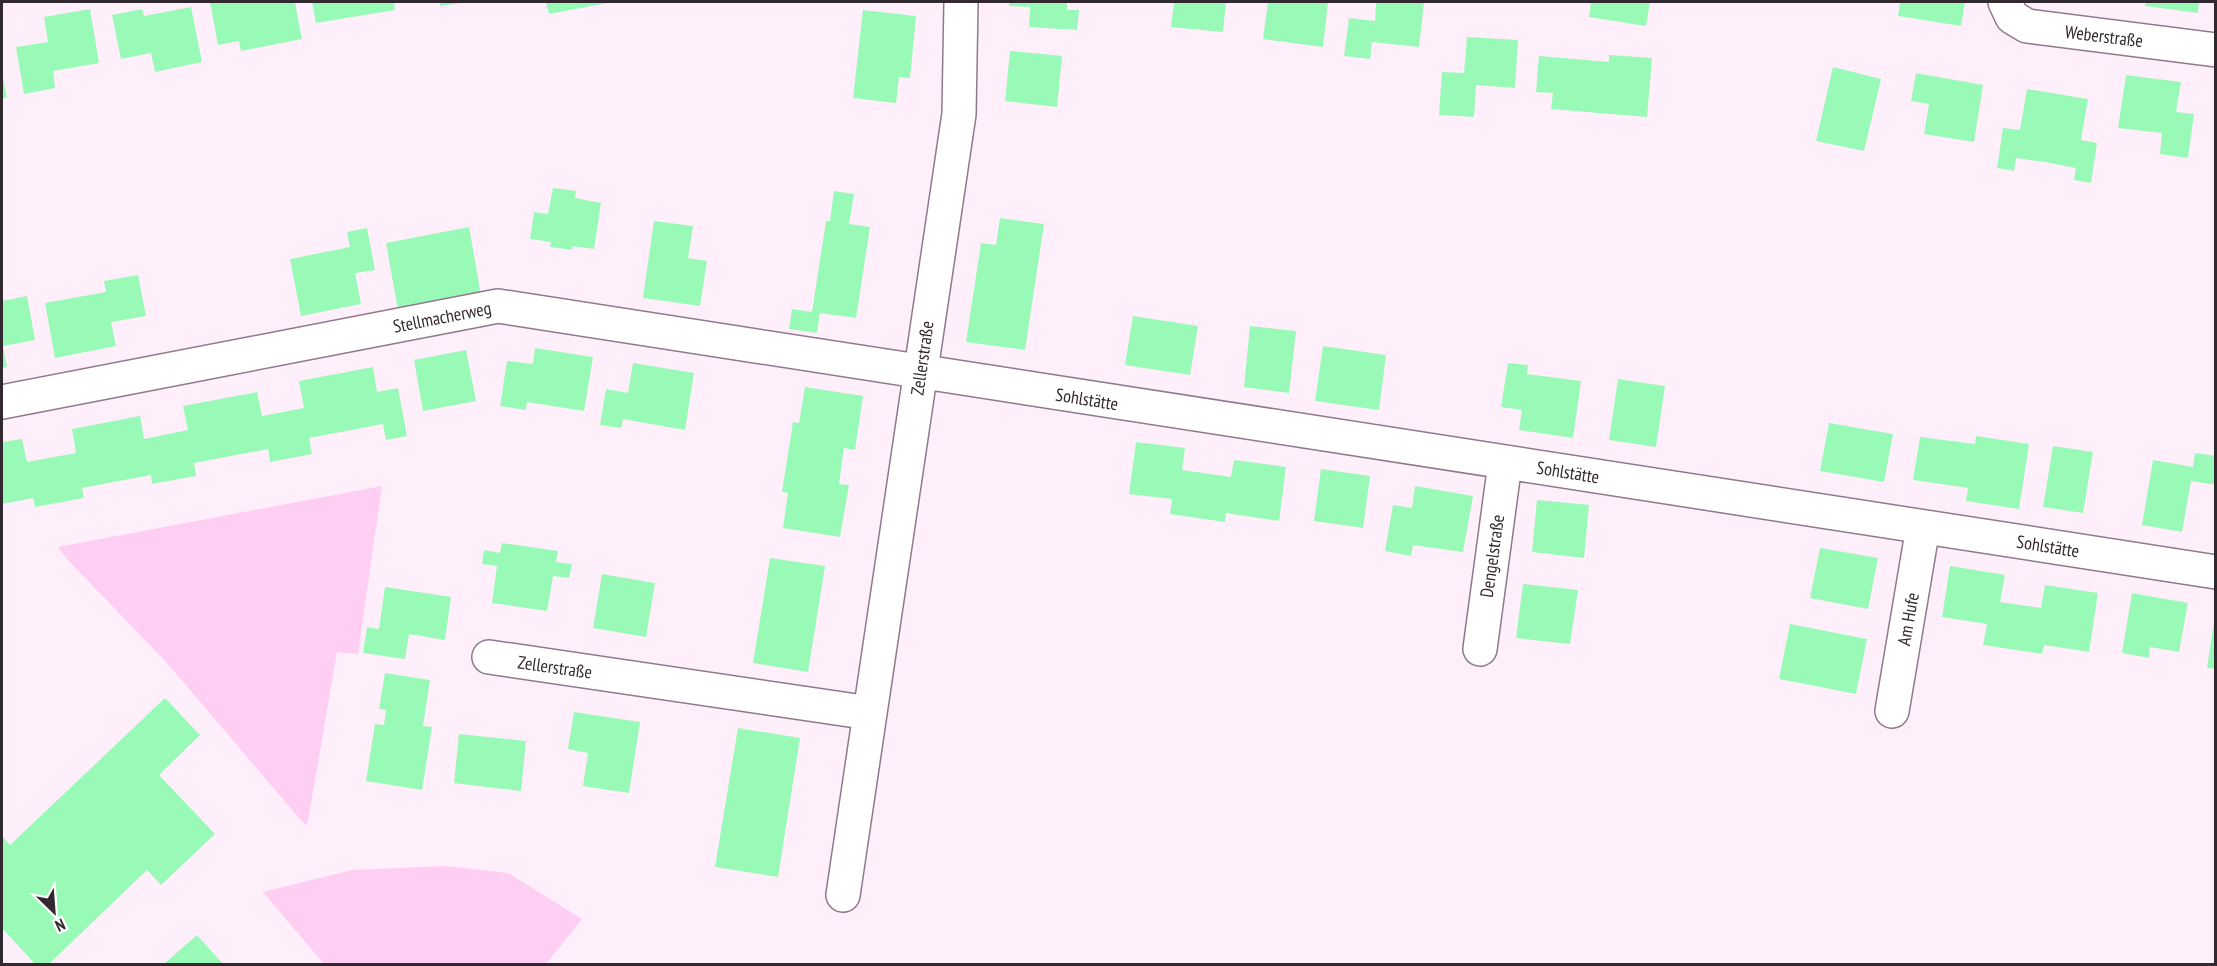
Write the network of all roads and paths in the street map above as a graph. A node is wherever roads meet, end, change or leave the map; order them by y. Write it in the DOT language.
graph roads {
  1 [pos="961,2"];
  2 [pos="2005,2"];
  3 [pos="2216,50"];
  4 [pos="920,373"];
  5 [pos="2,402"];
  6 [pos="1505,463"];
  7 [pos="1923,527"];
  8 [pos="2216,572"];
  9 [pos="1480,649"];
  10 [pos="489,657"];
  11 [pos="1892,711"];
  12 [pos="870,713"];
  13 [pos="843,895"];
  1 -- 4 [label="street, Zellerstraße"];
  2 -- 3 [label="street, Weberstraße"];
  4 -- 5 [label="street, Stellmacherweg"];
  4 -- 6 [label="street, Sohlstätte"];
  4 -- 12 [label="street, Zellerstraße"];
  6 -- 7 [label="street, Sohlstätte"];
  6 -- 9 [label="street, Dengelstraße"];
  7 -- 8 [label="street, Sohlstätte"];
  7 -- 11 [label="street, Am Hufe"];
  10 -- 12 [label="street, Zellerstraße"];
  12 -- 13 [label="street, Zellerstraße"];
}
